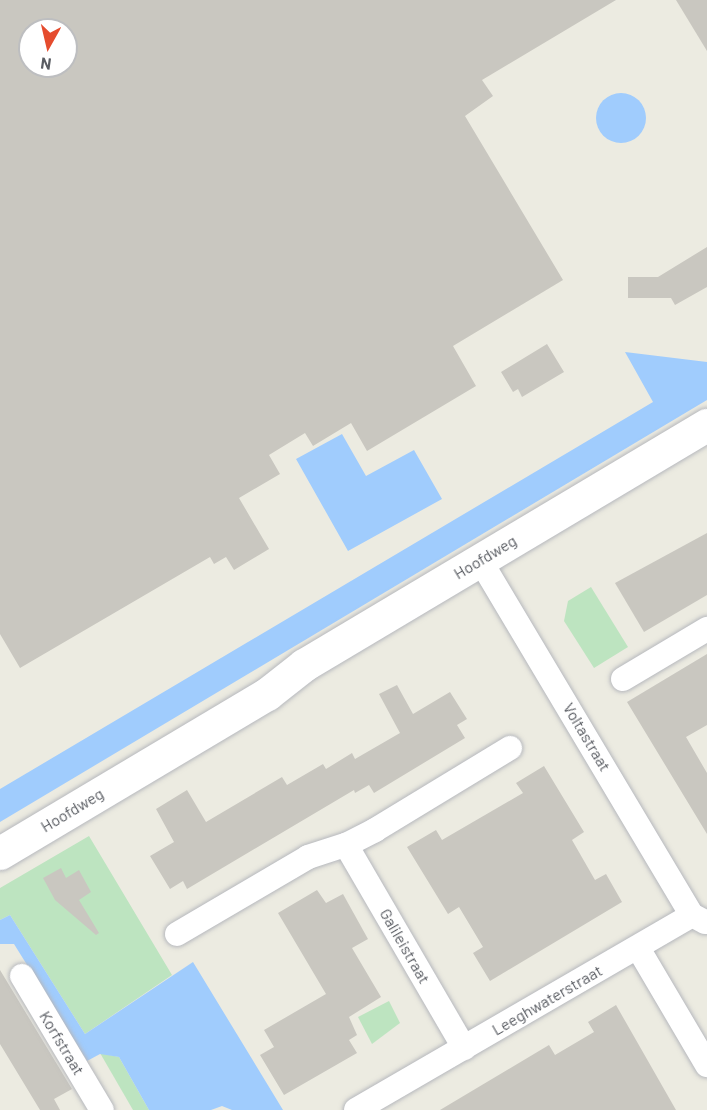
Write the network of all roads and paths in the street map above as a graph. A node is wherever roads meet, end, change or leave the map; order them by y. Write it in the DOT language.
graph roads {
  1 [pos="707,425"];
  2 [pos="707,446"];
  3 [pos="485,569"];
  4 [pos="707,629"];
  5 [pos="623,679"];
  6 [pos="510,748"];
  7 [pos="346,845"];
  8 [pos="0,853"];
  9 [pos="700,919"];
  10 [pos="177,934"];
  11 [pos="638,948"];
  12 [pos="22,976"];
  13 [pos="464,1048"];
  14 [pos="707,1065"];
  15 [pos="391,1101"];
  16 [pos="102,1110"];
  17 [pos="356,1110"];
  1 -- 3 [label="main road, Hoofdweg"];
  2 -- 3 [label="main road, Hoofdweg"];
  3 -- 8 [label="main road, Hoofdweg"];
  3 -- 9 [label="street, Voltastraat"];
  4 -- 5 [label="street"];
  6 -- 7 [label="street"];
  7 -- 10 [label="street"];
  7 -- 13 [label="street, Galileistraat"];
  9 -- 11 [label="street, Leeghwaterstraat"];
  11 -- 13 [label="street, Leeghwaterstraat"];
  11 -- 14 [label="street"];
  12 -- 16 [label="street, Korfstraat"];
  13 -- 15 [label="street, Leeghwaterstraat"];
  15 -- 17 [label="street, Leeghwaterstraat"];
}
